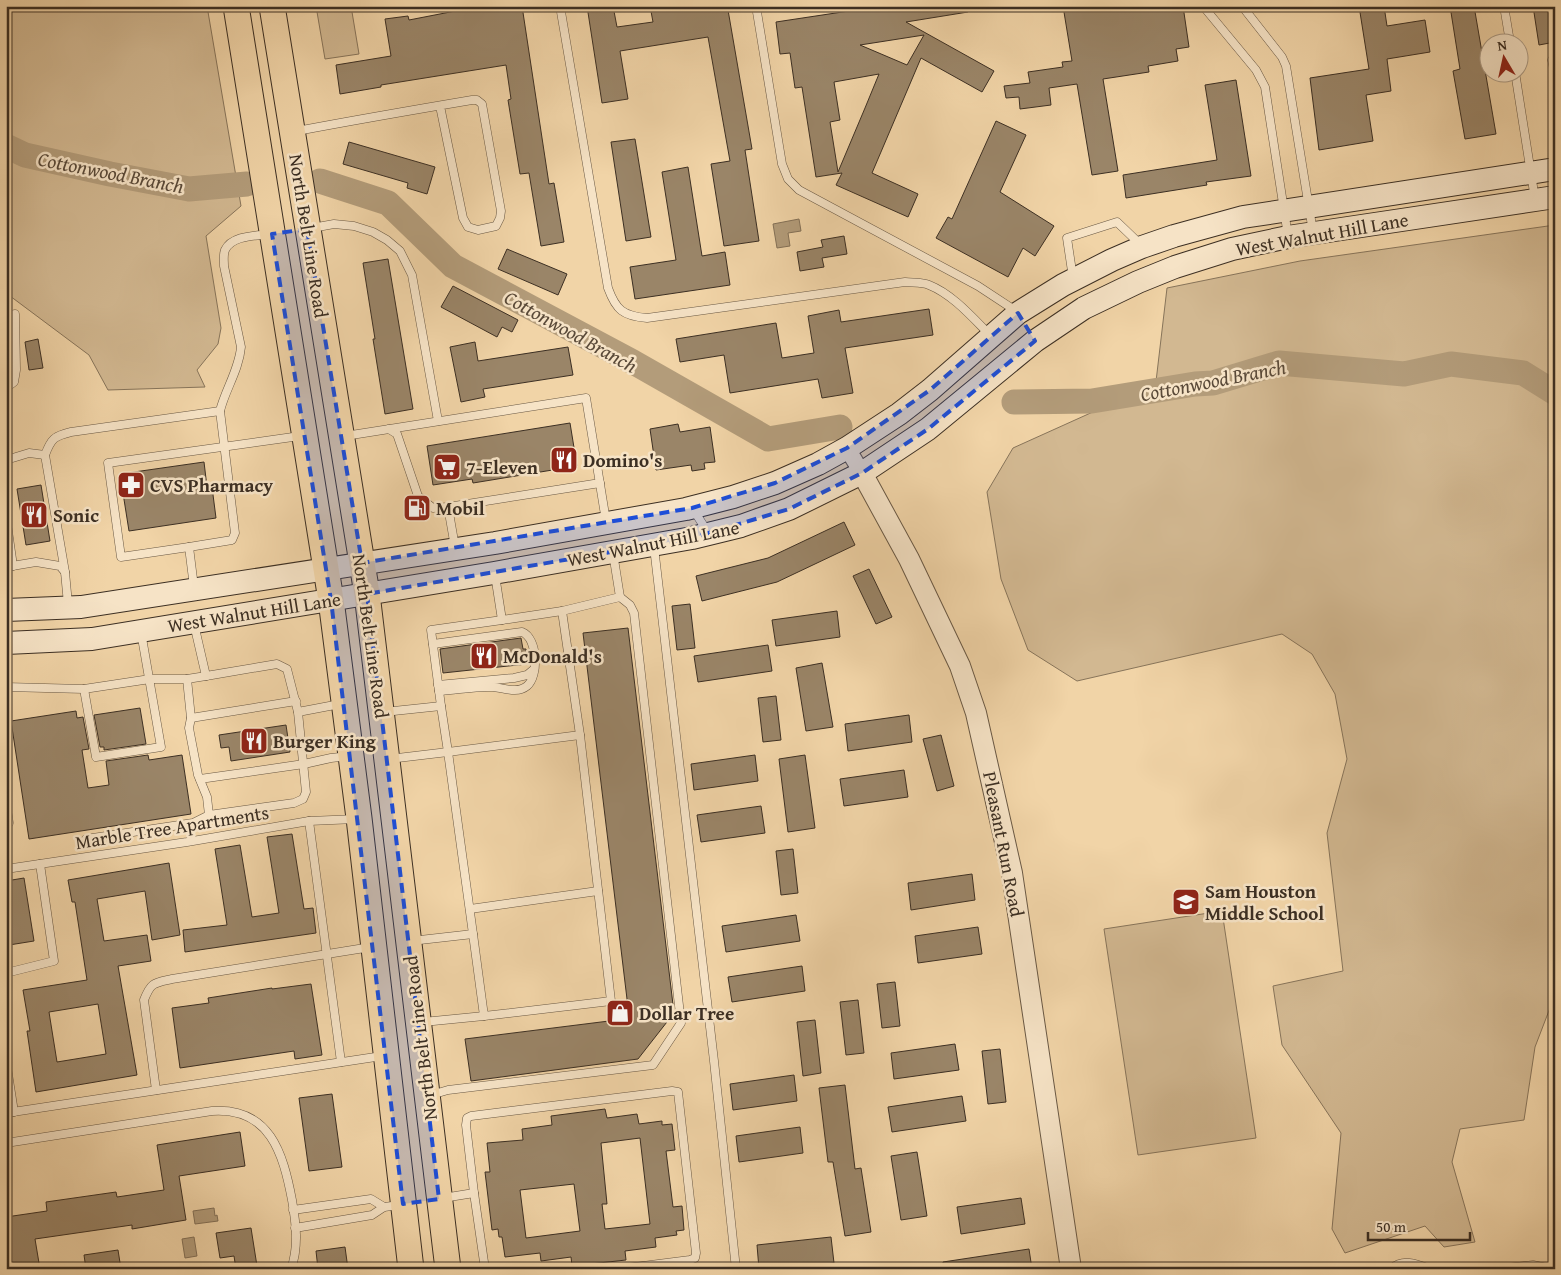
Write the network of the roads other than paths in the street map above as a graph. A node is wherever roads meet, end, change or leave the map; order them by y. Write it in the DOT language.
graph roads {
  1 [pos="236,6"];
  2 [pos="272,6"];
  3 [pos="560,6"];
  4 [pos="756,6"];
  5 [pos="1203,6"];
  6 [pos="1242,6"];
  7 [pos="1504,6"];
  8 [pos="1508,32"];
  9 [pos="1555,60"];
  10 [pos="1555,74"];
  11 [pos="1517,82"];
  12 [pos="440,106"];
  13 [pos="292,131"];
  14 [pos="1555,169"];
  15 [pos="1531,173"];
  16 [pos="1545,199"];
  17 [pos="1309,207"];
  18 [pos="1284,211"];
  19 [pos="307,229"];
  20 [pos="1313,233"];
  21 [pos="272,234"];
  22 [pos="1288,237"];
  23 [pos="1142,247"];
  24 [pos="1073,280"];
  25 [pos="1018,313"];
  26 [pos="15,314"];
  27 [pos="991,337"];
  28 [pos="1035,341"];
  29 [pos="1009,362"];
  30 [pos="6,388"];
  31 [pos="220,412"];
  32 [pos="438,421"];
  33 [pos="389,429"];
  34 [pos="305,435"];
  35 [pos="341,436"];
  36 [pos="224,448"];
  37 [pos="847,448"];
  38 [pos="45,455"];
  39 [pos="6,460"];
  40 [pos="862,473"];
  41 [pos="600,483"];
  42 [pos="448,507"];
  43 [pos="692,508"];
  44 [pos="6,517"];
  45 [pos="606,523"];
  46 [pos="709,534"];
  47 [pos="654,545"];
  48 [pos="189,548"];
  49 [pos="456,549"];
  50 [pos="613,552"];
  51 [pos="362,563"];
  52 [pos="10,567"];
  53 [pos="326,568"];
  54 [pos="65,572"];
  55 [pos="494,573"];
  56 [pos="194,589"];
  57 [pos="367,594"];
  58 [pos="620,597"];
  59 [pos="331,600"];
  60 [pos="68,608"];
  61 [pos="6,610"];
  62 [pos="562,610"];
  63 [pos="502,620"];
  64 [pos="194,622"];
  65 [pos="140,630"];
  66 [pos="6,643"];
  67 [pos="432,644"];
  68 [pos="534,669"];
  69 [pos="206,676"];
  70 [pos="150,679"];
  71 [pos="187,679"];
  72 [pos="6,687"];
  73 [pos="439,688"];
  74 [pos="84,689"];
  75 [pos="296,700"];
  76 [pos="344,703"];
  77 [pos="441,706"];
  78 [pos="298,712"];
  79 [pos="382,712"];
  80 [pos="190,718"];
  81 [pos="580,735"];
  82 [pos="448,752"];
  83 [pos="351,756"];
  84 [pos="388,760"];
  85 [pos="304,764"];
  86 [pos="200,779"];
  87 [pos="6,803"];
  88 [pos="209,816"];
  89 [pos="359,818"];
  90 [pos="309,821"];
  91 [pos="6,823"];
  92 [pos="86,839"];
  93 [pos="40,864"];
  94 [pos="6,868"];
  95 [pos="598,891"];
  96 [pos="470,909"];
  97 [pos="473,934"];
  98 [pos="409,942"];
  99 [pos="373,946"];
  100 [pos="327,954"];
  101 [pos="6,973"];
  102 [pos="484,1016"];
  103 [pos="418,1023"];
  104 [pos="386,1055"];
  105 [pos="6,1061"];
  106 [pos="341,1062"];
  107 [pos="156,1090"];
  108 [pos="427,1096"];
  109 [pos="10,1112"];
  110 [pos="6,1143"];
  111 [pos="474,1193"];
  112 [pos="439,1199"];
  113 [pos="394,1206"];
  114 [pos="293,1210"];
  115 [pos="295,1228"];
  116 [pos="291,1269"];
  117 [pos="410,1269"];
  118 [pos="448,1269"];
  119 [pos="485,1269"];
  120 [pos="619,1269"];
  121 [pos="736,1269"];
  122 [pos="1071,1269"];
  123 [pos="1391,1269"];
  124 [pos="1430,1269"];
  125 [pos="1498,1269"];
  126 [pos="1551,1269"];
  1 -- 21 [label="main road, North Belt Line Road"];
  2 -- 13 [label="main road, North Belt Line Road"];
  3 -- 27 [label="lane"];
  4 -- 25 [label="lane"];
  5 -- 18 [label="lane"];
  6 -- 17 [label="lane"];
  7 -- 8 [label="lane"];
  9 -- 10 [label="lane"];
  11 -- 15 [label="lane"];
  12 -- 12 [label="lane"];
  12 -- 13 [label="lane"];
  13 -- 19 [label="main road, North Belt Line Road"];
  14 -- 15 [label="main road, West Walnut Hill Lane"];
  15 -- 16 [label="lane"];
  15 -- 17 [label="main road, West Walnut Hill Lane"];
  16 -- 20 [label="main road, West Walnut Hill Lane"];
  17 -- 18 [label="main road, West Walnut Hill Lane"];
  17 -- 20 [label="lane"];
  18 -- 22 [label="lane"];
  18 -- 23 [label="main road, West Walnut Hill Lane"];
  19 -- 21 [label="main road"];
  19 -- 32 [label="lane"];
  19 -- 35 [label="main road, North Belt Line Road"];
  20 -- 22 [label="main road, West Walnut Hill Lane"];
  21 -- 31 [label="lane"];
  21 -- 34 [label="main road, North Belt Line Road"];
  22 -- 28 [label="main road, West Walnut Hill Lane"];
  23 -- 24 [label="main road, West Walnut Hill Lane"];
  23 -- 24 [label="lane"];
  24 -- 25 [label="main road, West Walnut Hill Lane"];
  25 -- 27 [label="main road, West Walnut Hill Lane"];
  25 -- 28 [label="main road"];
  26 -- 30 [label="lane"];
  27 -- 29 [label="main road"];
  27 -- 37 [label="main road, West Walnut Hill Lane"];
  28 -- 29 [label="main road, West Walnut Hill Lane"];
  29 -- 40 [label="main road, West Walnut Hill Lane"];
  31 -- 36 [label="lane"];
  31 -- 38 [label="lane"];
  32 -- 33 [label="lane"];
  32 -- 41 [label="lane"];
  33 -- 35 [label="lane"];
  33 -- 42 [label="lane"];
  34 -- 36 [label="lane"];
  34 -- 53 [label="main road, North Belt Line Road"];
  35 -- 51 [label="main road, North Belt Line Road"];
  36 -- 48 [label="lane"];
  36 -- 48 [label="lane"];
  37 -- 40 [label="street, Pleasant Run Road"];
  37 -- 43 [label="main road, West Walnut Hill Lane"];
  38 -- 39 [label="lane"];
  38 -- 54 [label="lane"];
  40 -- 46 [label="main road, West Walnut Hill Lane"];
  40 -- 122 [label="street, Pleasant Run Road"];
  41 -- 42 [label="lane"];
  41 -- 45 [label="lane"];
  42 -- 49 [label="lane"];
  43 -- 45 [label="main road, West Walnut Hill Lane"];
  43 -- 46 [label="lane"];
  44 -- 52 [label="lane"];
  45 -- 49 [label="main road, West Walnut Hill Lane"];
  45 -- 50 [label="main road"];
  46 -- 47 [label="main road, West Walnut Hill Lane"];
  47 -- 50 [label="main road, West Walnut Hill Lane"];
  47 -- 121 [label="lane"];
  48 -- 56 [label="lane"];
  49 -- 51 [label="main road, West Walnut Hill Lane"];
  50 -- 55 [label="main road, West Walnut Hill Lane"];
  50 -- 58 [label="lane"];
  51 -- 53 [label="main road, West Walnut Hill Lane"];
  51 -- 57 [label="main road, North Belt Line Road"];
  52 -- 54 [label="lane"];
  53 -- 56 [label="main road, West Walnut Hill Lane"];
  53 -- 59 [label="main road, North Belt Line Road"];
  54 -- 60 [label="lane"];
  55 -- 57 [label="main road, West Walnut Hill Lane"];
  55 -- 63 [label="lane"];
  56 -- 60 [label="main road, West Walnut Hill Lane"];
  57 -- 59 [label="main road, West Walnut Hill Lane"];
  57 -- 79 [label="main road, North Belt Line Road"];
  58 -- 62 [label="lane"];
  58 -- 108 [label="lane"];
  59 -- 64 [label="main road, West Walnut Hill Lane"];
  59 -- 76 [label="main road, North Belt Line Road"];
  60 -- 61 [label="main road, West Walnut Hill Lane"];
  62 -- 63 [label="lane"];
  62 -- 81 [label="lane"];
  63 -- 67 [label="lane"];
  64 -- 65 [label="main road, West Walnut Hill Lane"];
  64 -- 69 [label="lane"];
  65 -- 66 [label="main road, West Walnut Hill Lane"];
  65 -- 70 [label="lane"];
  67 -- 68 [label="lane"];
  67 -- 73 [label="lane"];
  68 -- 73 [label="lane"];
  68 -- 73 [label="lane"];
  69 -- 71 [label="lane"];
  69 -- 75 [label="lane"];
  70 -- 71 [label="lane"];
  70 -- 74 [label="lane"];
  70 -- 74 [label="lane"];
  71 -- 80 [label="lane"];
  72 -- 74 [label="lane"];
  73 -- 77 [label="lane"];
  75 -- 78 [label="lane"];
  75 -- 80 [label="lane"];
  76 -- 78 [label="lane"];
  76 -- 83 [label="main road, North Belt Line Road"];
  77 -- 79 [label="lane"];
  77 -- 82 [label="lane"];
  78 -- 85 [label="lane"];
  79 -- 84 [label="main road, North Belt Line Road"];
  80 -- 86 [label="lane"];
  81 -- 82 [label="lane"];
  81 -- 95 [label="lane"];
  82 -- 84 [label="lane"];
  82 -- 96 [label="lane"];
  83 -- 85 [label="lane"];
  83 -- 89 [label="main road, North Belt Line Road"];
  84 -- 98 [label="main road, North Belt Line Road"];
  85 -- 86 [label="lane"];
  85 -- 88 [label="lane"];
  86 -- 88 [label="lane"];
  87 -- 91 [label="lane"];
  88 -- 92 [label="lane"];
  89 -- 90 [label="lane, Marble Tree Apartments"];
  89 -- 99 [label="main road, North Belt Line Road"];
  90 -- 93 [label="lane, Marble Tree Apartments"];
  90 -- 100 [label="lane"];
  93 -- 94 [label="lane, Marble Tree Apartments"];
  93 -- 101 [label="lane"];
  95 -- 96 [label="lane"];
  95 -- 102 [label="lane"];
  96 -- 97 [label="lane"];
  97 -- 98 [label="lane"];
  97 -- 102 [label="lane"];
  98 -- 99 [label="main road"];
  98 -- 103 [label="main road, North Belt Line Road"];
  99 -- 100 [label="lane"];
  99 -- 104 [label="main road, North Belt Line Road"];
  100 -- 106 [label="lane"];
  100 -- 107 [label="lane"];
  102 -- 103 [label="lane"];
  103 -- 108 [label="main road, North Belt Line Road"];
  104 -- 106 [label="lane"];
  104 -- 113 [label="main road, North Belt Line Road"];
  105 -- 109 [label="lane"];
  106 -- 107 [label="lane"];
  107 -- 109 [label="lane"];
  108 -- 112 [label="main road, North Belt Line Road"];
  110 -- 114 [label="lane"];
  111 -- 112 [label="lane"];
  111 -- 119 [label="lane"];
  111 -- 120 [label="lane"];
  112 -- 113 [label="main road"];
  112 -- 118 [label="main road, North Belt Line Road"];
  113 -- 114 [label="lane"];
  113 -- 115 [label="lane"];
  113 -- 117 [label="main road, North Belt Line Road"];
  114 -- 115 [label="lane"];
  115 -- 116 [label="lane"];
  123 -- 124 [label="lane"];
  125 -- 126 [label="lane"];
}
